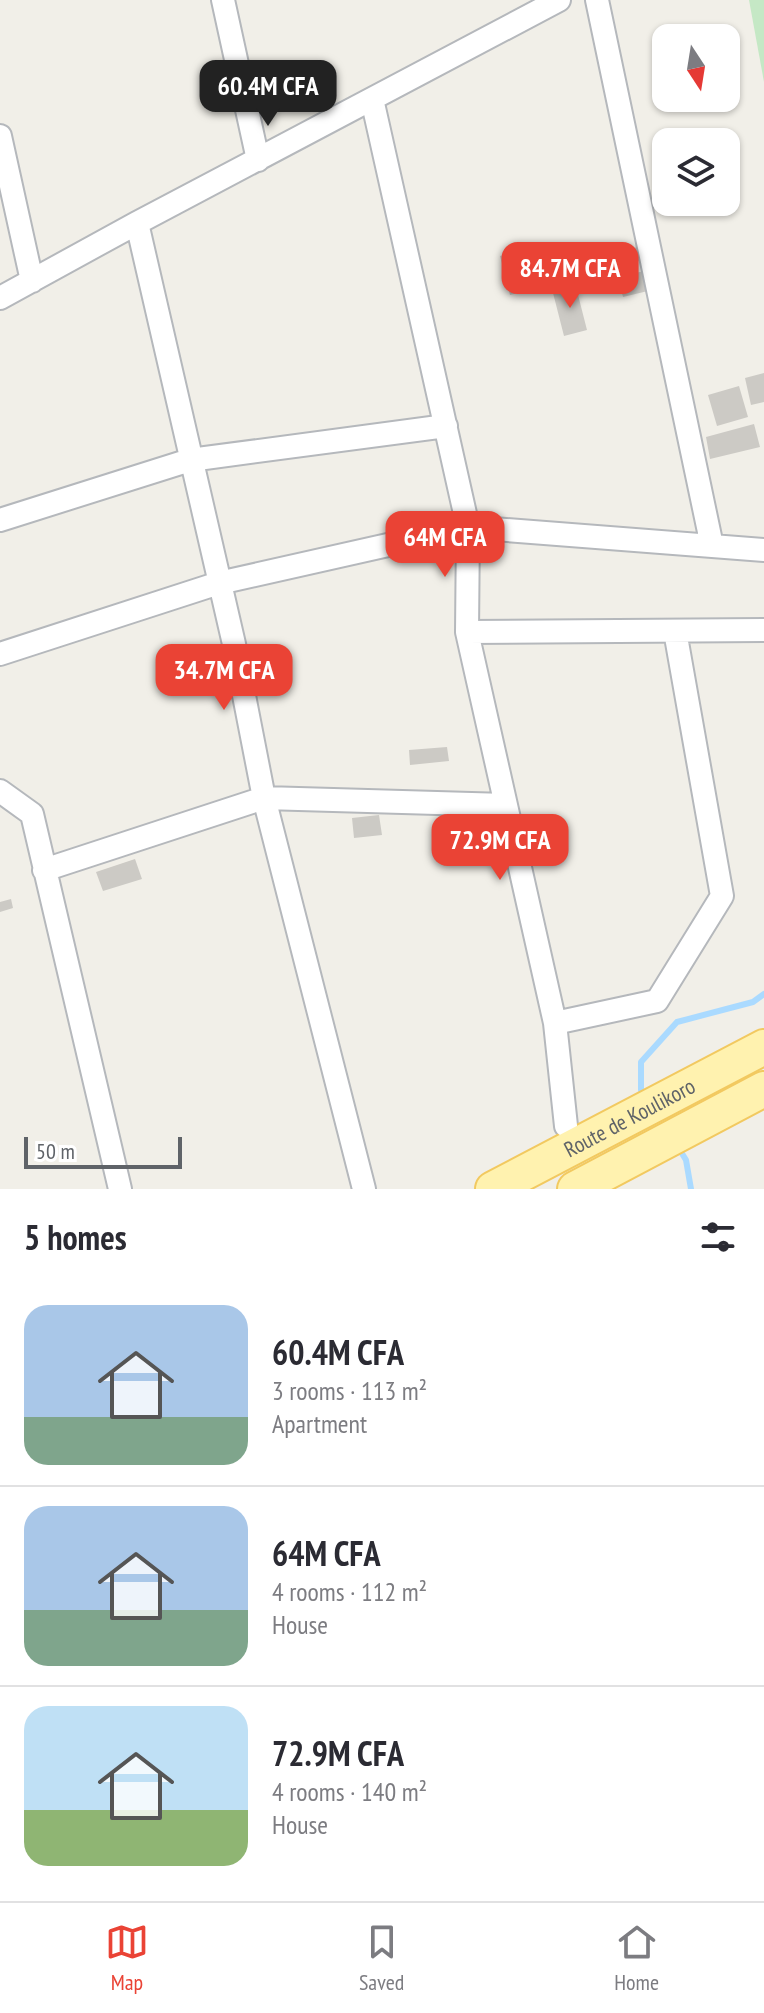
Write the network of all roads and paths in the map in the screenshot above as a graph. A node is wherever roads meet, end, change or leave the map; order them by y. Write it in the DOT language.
graph roads {
  1 [pos="223,0"];
  2 [pos="559,0"];
  3 [pos="597,0"];
  4 [pos="372,99"];
  5 [pos="0,136"];
  6 [pos="258,160"];
  7 [pos="137,223"];
  8 [pos="32,281"];
  9 [pos="0,298"];
  10 [pos="446,426"];
  11 [pos="190,460"];
  12 [pos="0,520"];
  13 [pos="468,527"];
  14 [pos="712,546"];
  15 [pos="764,550"];
  16 [pos="219,583"];
  17 [pos="764,630"];
  18 [pos="675,631"];
  19 [pos="467,632"];
  20 [pos="0,654"];
  21 [pos="0,791"];
  22 [pos="264,798"];
  23 [pos="506,805"];
  24 [pos="44,870"];
  25 [pos="555,1023"];
  26 [pos="764,1047"];
  27 [pos="764,1089"];
  28 [pos="566,1126"];
  29 [pos="120,1189"];
  30 [pos="364,1189"];
  31 [pos="493,1189"];
  32 [pos="575,1189"];
  1 -- 6 [label="street"];
  2 -- 4 [label="street"];
  3 -- 14 [label="street"];
  4 -- 6 [label="street"];
  4 -- 10 [label="street"];
  5 -- 8 [label="street"];
  6 -- 7 [label="street"];
  7 -- 8 [label="street"];
  7 -- 11 [label="street"];
  8 -- 9 [label="street"];
  10 -- 11 [label="street"];
  10 -- 13 [label="street"];
  11 -- 12 [label="street"];
  11 -- 16 [label="street"];
  13 -- 14 [label="street"];
  13 -- 16 [label="street"];
  13 -- 19 [label="street"];
  14 -- 15 [label="street"];
  16 -- 20 [label="street"];
  16 -- 22 [label="street"];
  17 -- 18 [label="street"];
  18 -- 19 [label="street"];
  18 -- 25 [label="street"];
  19 -- 23 [label="street"];
  21 -- 24 [label="street"];
  22 -- 23 [label="street"];
  22 -- 24 [label="street"];
  22 -- 30 [label="street"];
  23 -- 25 [label="street"];
  24 -- 29 [label="street"];
  25 -- 28 [label="street"];
  26 -- 31 [label="main road, Route de Koulikoro"];
  27 -- 32 [label="main road, Route de Koulikoro"];
}
